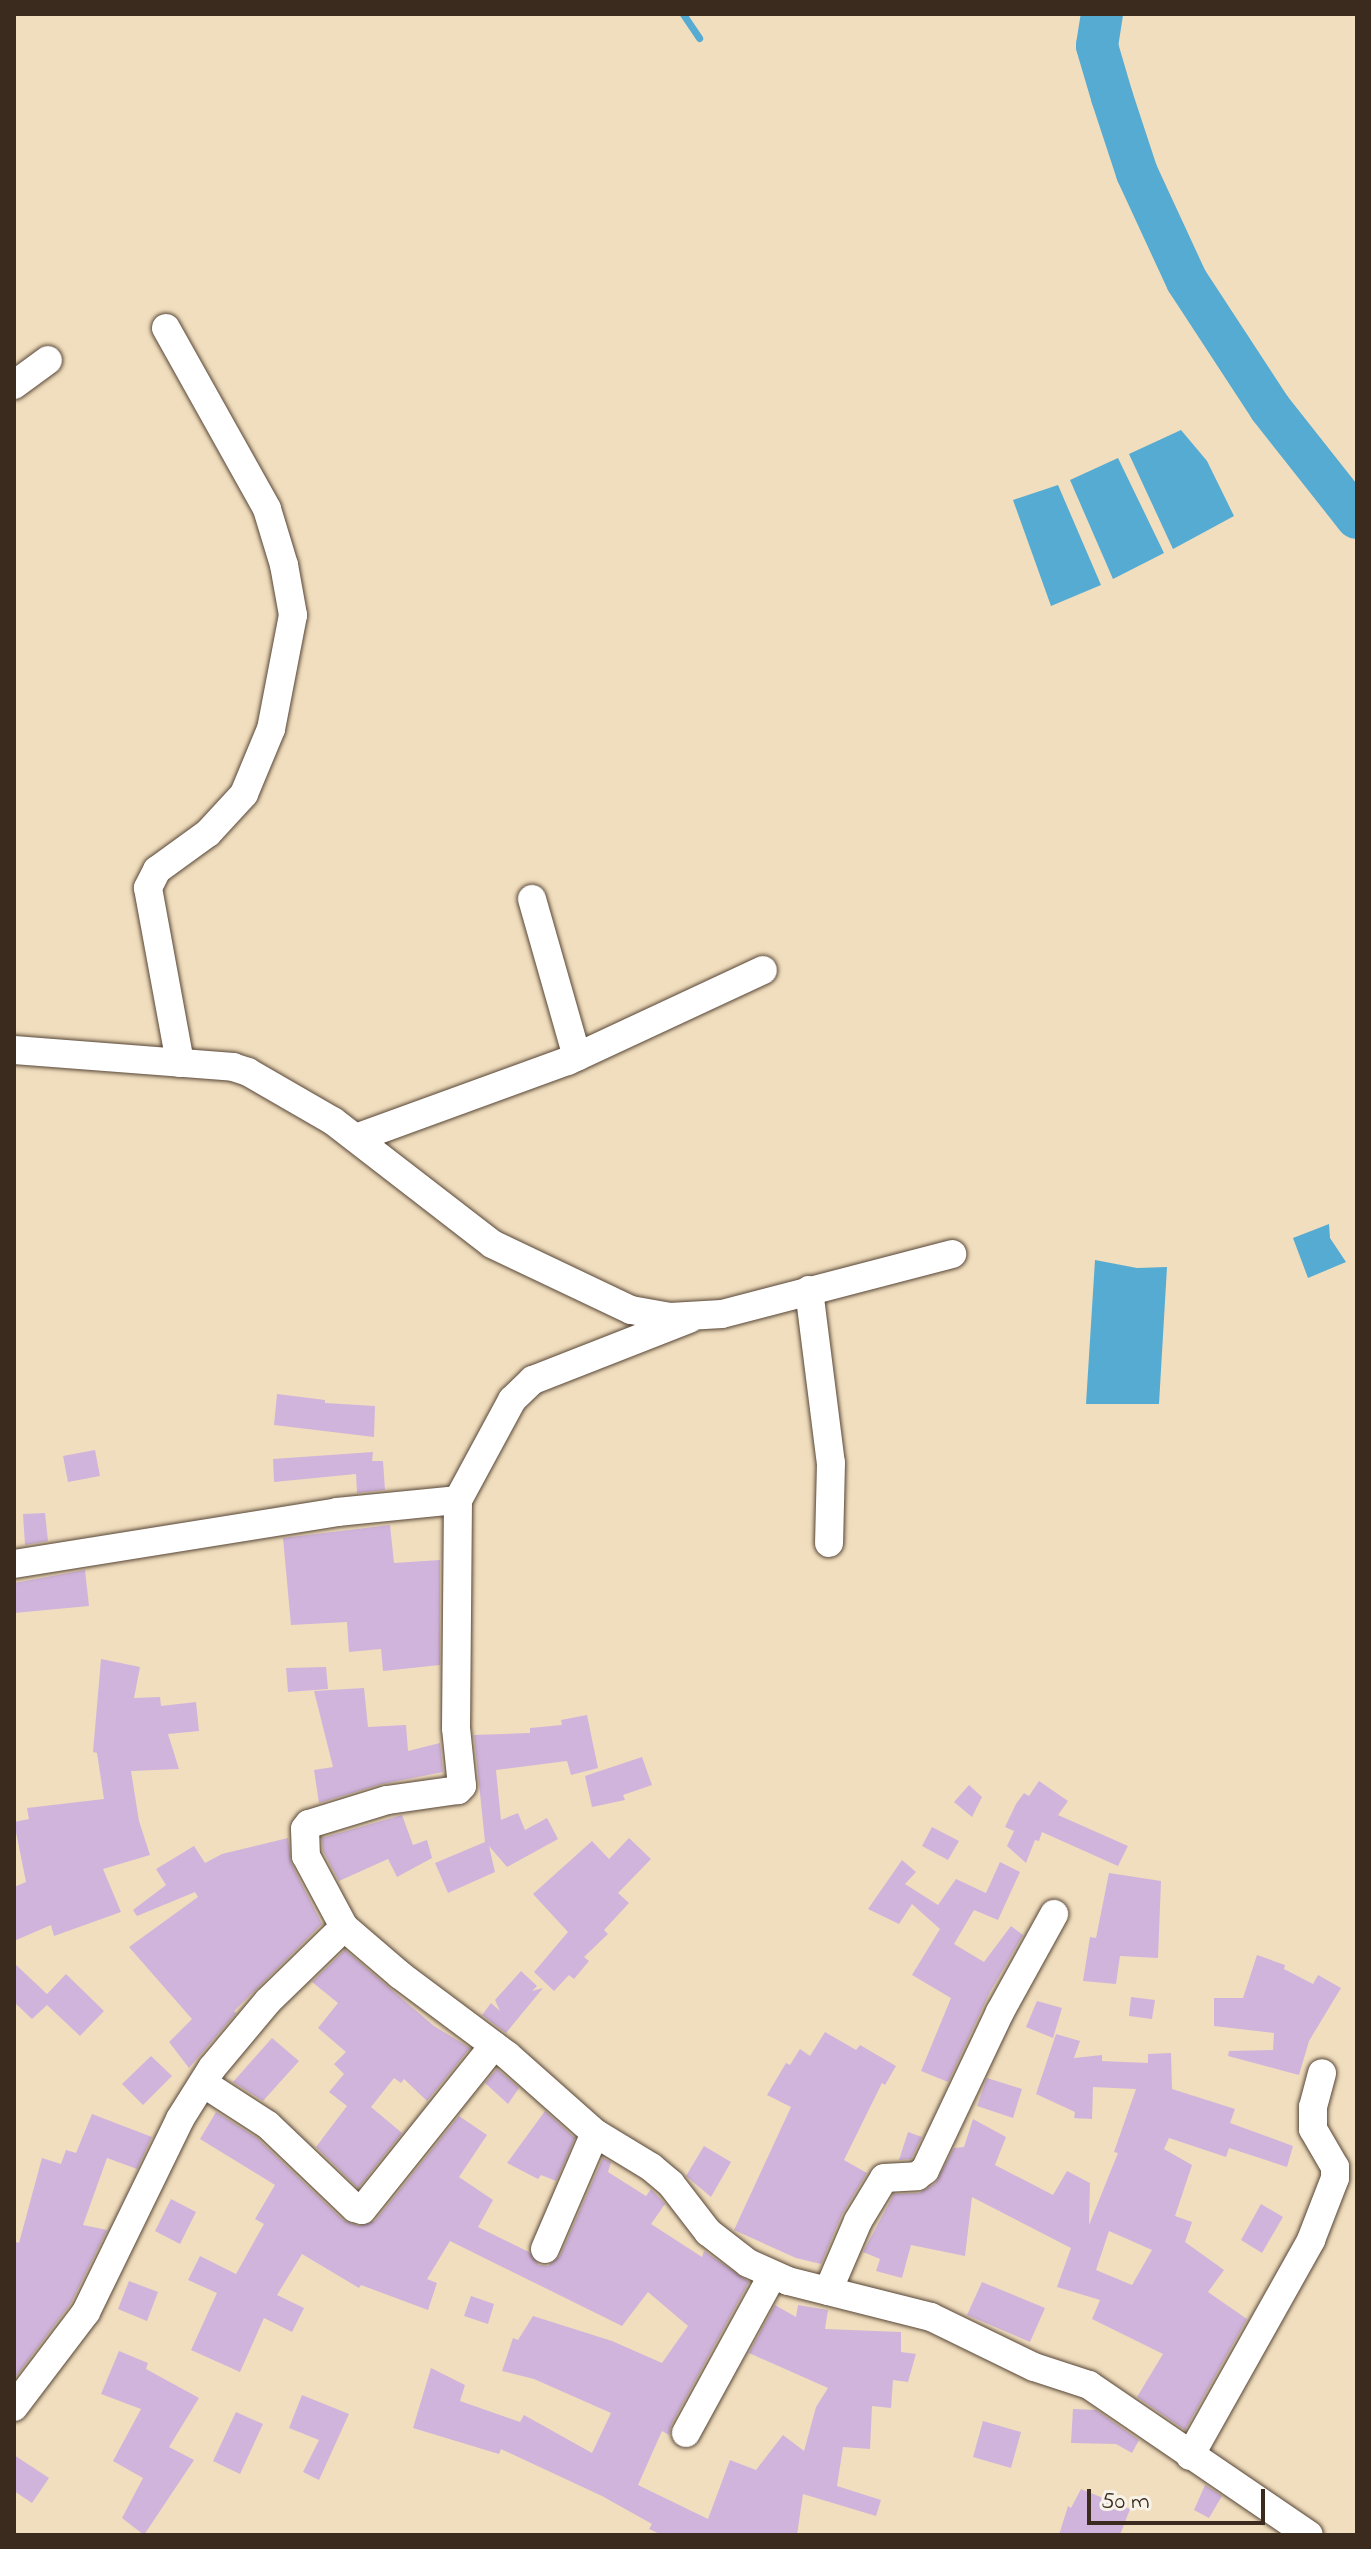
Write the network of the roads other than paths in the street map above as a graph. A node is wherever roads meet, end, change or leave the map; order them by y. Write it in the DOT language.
graph roads {
  1 [pos="166,328"];
  2 [pos="48,360"];
  3 [pos="14,385"];
  4 [pos="532,899"];
  5 [pos="763,970"];
  6 [pos="14,1050"];
  7 [pos="577,1057"];
  8 [pos="180,1063"];
  9 [pos="356,1138"];
  10 [pos="952,1254"];
  11 [pos="809,1290"];
  12 [pos="693,1317"];
  13 [pos="458,1500"];
  14 [pos="829,1543"];
  15 [pos="14,1564"];
  16 [pos="1054,1914"];
  17 [pos="344,1927"];
  18 [pos="494,2045"];
  19 [pos="1322,2073"];
  20 [pos="203,2083"];
  21 [pos="595,2133"];
  22 [pos="545,2249"];
  23 [pos="772,2276"];
  24 [pos="828,2291"];
  25 [pos="14,2407"];
  26 [pos="686,2433"];
  27 [pos="1190,2456"];
  28 [pos="1309,2535"];
  1 -- 8 [label="street"];
  2 -- 3 [label="street"];
  4 -- 7 [label="street"];
  5 -- 7 [label="street"];
  6 -- 8 [label="street"];
  7 -- 9 [label="street"];
  8 -- 9 [label="street"];
  9 -- 12 [label="street"];
  10 -- 11 [label="street"];
  11 -- 12 [label="street"];
  11 -- 14 [label="street"];
  12 -- 13 [label="street"];
  13 -- 15 [label="street"];
  13 -- 17 [label="street"];
  16 -- 24 [label="street"];
  17 -- 18 [label="street"];
  17 -- 20 [label="street"];
  18 -- 20 [label="street"];
  18 -- 21 [label="street"];
  19 -- 27 [label="street"];
  20 -- 25 [label="street"];
  21 -- 22 [label="street"];
  21 -- 23 [label="street"];
  23 -- 24 [label="street"];
  23 -- 26 [label="street"];
  24 -- 27 [label="street"];
  27 -- 28 [label="street"];
}
